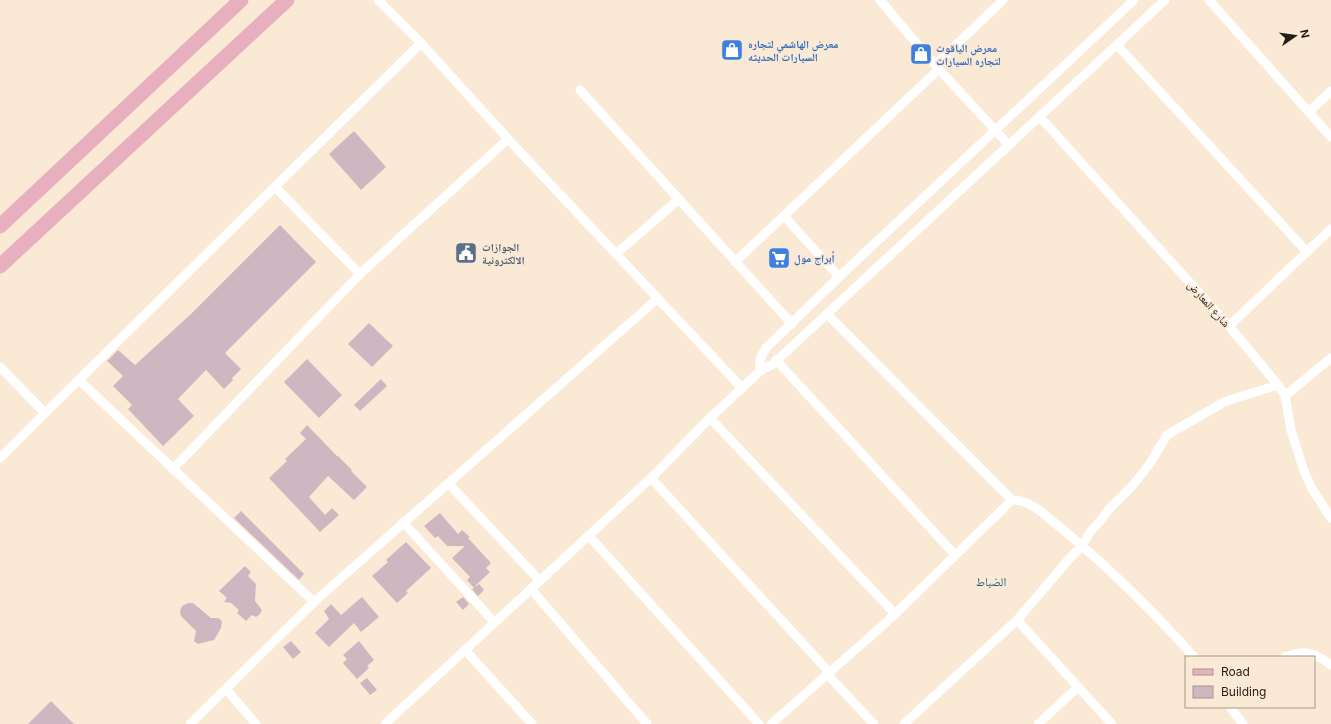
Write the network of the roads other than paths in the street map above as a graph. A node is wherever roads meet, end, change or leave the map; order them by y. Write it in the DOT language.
graph roads {
  1 [pos="241,0"];
  2 [pos="287,0"];
  3 [pos="378,0"];
  4 [pos="1003,0"];
  5 [pos="1134,0"];
  6 [pos="1166,0"];
  7 [pos="1209,0"];
  8 [pos="883,1"];
  9 [pos="421,43"];
  10 [pos="1117,45"];
  11 [pos="937,67"];
  12 [pos="580,90"];
  13 [pos="1331,91"];
  14 [pos="1309,112"];
  15 [pos="1040,117"];
  16 [pos="994,130"];
  17 [pos="1331,137"];
  18 [pos="508,139"];
  19 [pos="1009,145"];
  20 [pos="275,187"];
  21 [pos="679,199"];
  22 [pos="784,216"];
  23 [pos="0,226"];
  24 [pos="1331,229"];
  25 [pos="1307,252"];
  26 [pos="616,254"];
  27 [pos="735,262"];
  28 [pos="0,266"];
  29 [pos="360,274"];
  30 [pos="839,277"];
  31 [pos="657,298"];
  32 [pos="827,314"];
  33 [pos="792,324"];
  34 [pos="1229,326"];
  35 [pos="1331,358"];
  36 [pos="776,360"];
  37 [pos="0,366"];
  38 [pos="760,371"];
  39 [pos="79,380"];
  40 [pos="1278,385"];
  41 [pos="742,388"];
  42 [pos="1285,396"];
  43 [pos="45,413"];
  44 [pos="710,418"];
  45 [pos="0,458"];
  46 [pos="173,469"];
  47 [pos="651,478"];
  48 [pos="448,483"];
  49 [pos="1012,500"];
  50 [pos="1329,512"];
  51 [pos="403,522"];
  52 [pos="589,536"];
  53 [pos="1082,546"];
  54 [pos="955,555"];
  55 [pos="540,581"];
  56 [pos="531,589"];
  57 [pos="314,602"];
  58 [pos="895,614"];
  59 [pos="1017,620"];
  60 [pos="495,623"];
  61 [pos="465,650"];
  62 [pos="1193,656"];
  63 [pos="1288,656"];
  64 [pos="1331,665"];
  65 [pos="829,674"];
  66 [pos="1078,687"];
  67 [pos="226,689"];
  68 [pos="1236,713"];
  69 [pos="190,724"];
  70 [pos="256,724"];
  71 [pos="386,724"];
  72 [pos="532,724"];
  73 [pos="647,724"];
  74 [pos="759,724"];
  75 [pos="771,724"];
  76 [pos="874,724"];
  77 [pos="904,724"];
  78 [pos="1038,724"];
  79 [pos="1112,724"];
  80 [pos="1230,724"];
  1 -- 23 [label="main road"];
  2 -- 28 [label="main road"];
  3 -- 9 [label="street"];
  4 -- 11 [label="street"];
  5 -- 16 [label="street"];
  6 -- 10 [label="street"];
  7 -- 14 [label="street"];
  8 -- 11 [label="street"];
  9 -- 18 [label="street"];
  9 -- 20 [label="street"];
  10 -- 15 [label="street"];
  10 -- 25 [label="street"];
  11 -- 16 [label="street"];
  11 -- 22 [label="street"];
  12 -- 21 [label="street"];
  13 -- 14 [label="street"];
  14 -- 17 [label="street"];
  15 -- 19 [label="street"];
  15 -- 34 [label="street, شارع المعارض"];
  16 -- 19 [label="street"];
  16 -- 30 [label="street"];
  18 -- 26 [label="street"];
  18 -- 29 [label="street"];
  19 -- 32 [label="street"];
  20 -- 29 [label="street"];
  20 -- 39 [label="street"];
  21 -- 26 [label="street"];
  21 -- 27 [label="street"];
  22 -- 27 [label="street"];
  22 -- 30 [label="street"];
  24 -- 25 [label="street"];
  25 -- 34 [label="street"];
  26 -- 31 [label="street"];
  27 -- 33 [label="street"];
  29 -- 46 [label="street"];
  30 -- 33 [label="street"];
  31 -- 41 [label="street"];
  31 -- 48 [label="street"];
  32 -- 36 [label="street"];
  32 -- 49 [label="street"];
  33 -- 38 [label="street"];
  34 -- 40 [label="street, شارع المعارض"];
  35 -- 42 [label="street"];
  36 -- 38 [label="street"];
  36 -- 54 [label="street"];
  37 -- 43 [label="street"];
  38 -- 41 [label="street"];
  39 -- 43 [label="street"];
  39 -- 46 [label="street"];
  40 -- 42 [label="street, شارع المعارض"];
  40 -- 53 [label="street"];
  41 -- 44 [label="street"];
  42 -- 50 [label="street, شارع المعارض"];
  43 -- 45 [label="street"];
  44 -- 47 [label="street"];
  44 -- 58 [label="street"];
  46 -- 57 [label="street"];
  47 -- 52 [label="street"];
  47 -- 65 [label="street"];
  48 -- 51 [label="street"];
  48 -- 55 [label="street"];
  49 -- 53 [label="street"];
  49 -- 54 [label="street"];
  51 -- 57 [label="street"];
  51 -- 60 [label="street"];
  52 -- 55 [label="street"];
  52 -- 74 [label="street"];
  53 -- 59 [label="street"];
  53 -- 62 [label="street"];
  54 -- 58 [label="street"];
  55 -- 56 [label="street"];
  56 -- 60 [label="street"];
  56 -- 73 [label="street"];
  57 -- 67 [label="street"];
  58 -- 65 [label="street"];
  59 -- 66 [label="street"];
  59 -- 77 [label="street"];
  60 -- 61 [label="street"];
  61 -- 71 [label="street"];
  61 -- 72 [label="street"];
  63 -- 64 [label="street"];
  65 -- 75 [label="street"];
  65 -- 76 [label="street"];
  66 -- 78 [label="street"];
  66 -- 79 [label="street"];
  67 -- 69 [label="street"];
  67 -- 70 [label="street"];
  68 -- 80 [label="street"];
}
